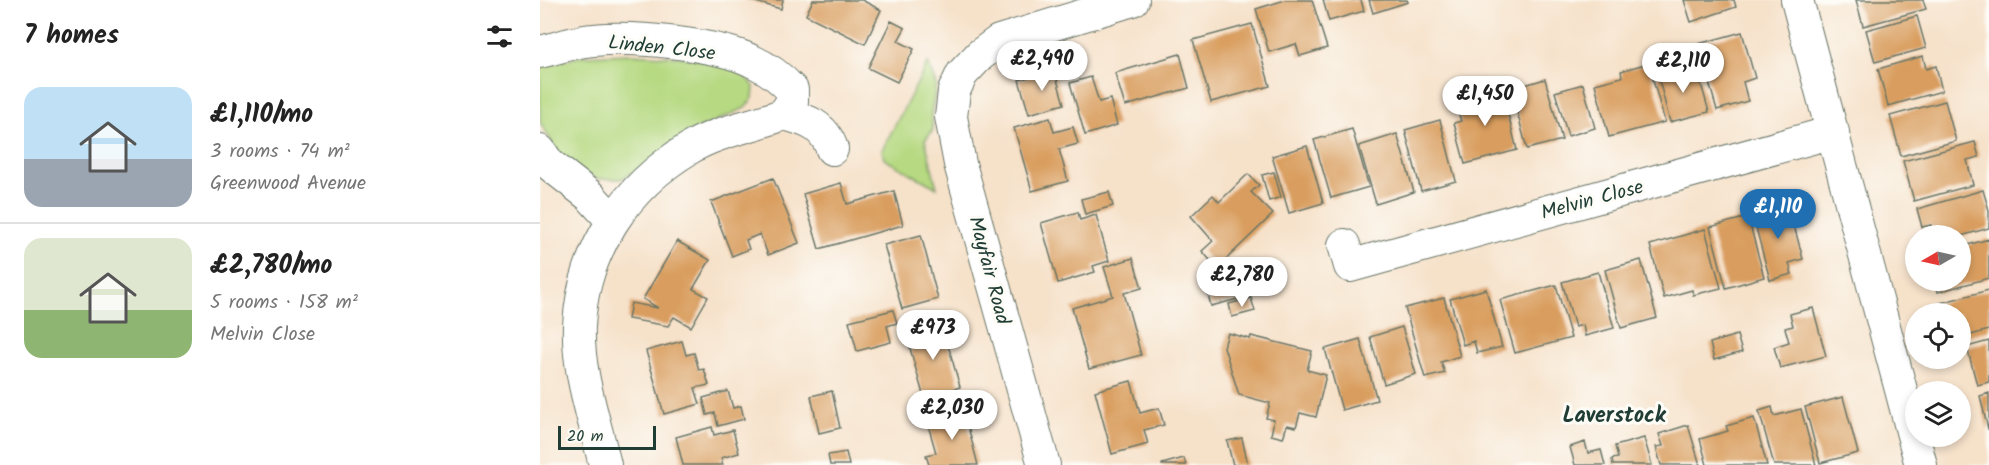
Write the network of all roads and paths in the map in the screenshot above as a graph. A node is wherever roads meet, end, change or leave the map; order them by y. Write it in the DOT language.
graph roads {
  1 [pos="1133,0"];
  2 [pos="1797,0"];
  3 [pos="540,52"];
  4 [pos="784,114"];
  5 [pos="1833,132"];
  6 [pos="832,149"];
  7 [pos="540,151"];
  8 [pos="611,219"];
  9 [pos="1350,267"];
  10 [pos="605,465"];
  11 [pos="1044,465"];
  12 [pos="1921,465"];
  1 -- 11 [label="street, Mayfair Road"];
  2 -- 5 [label="street"];
  3 -- 4 [label="street, Linden Close"];
  4 -- 6 [label="street"];
  4 -- 8 [label="street"];
  5 -- 9 [label="street, Melvin Close"];
  5 -- 12 [label="street"];
  7 -- 8 [label="street"];
  8 -- 10 [label="street"];
}
